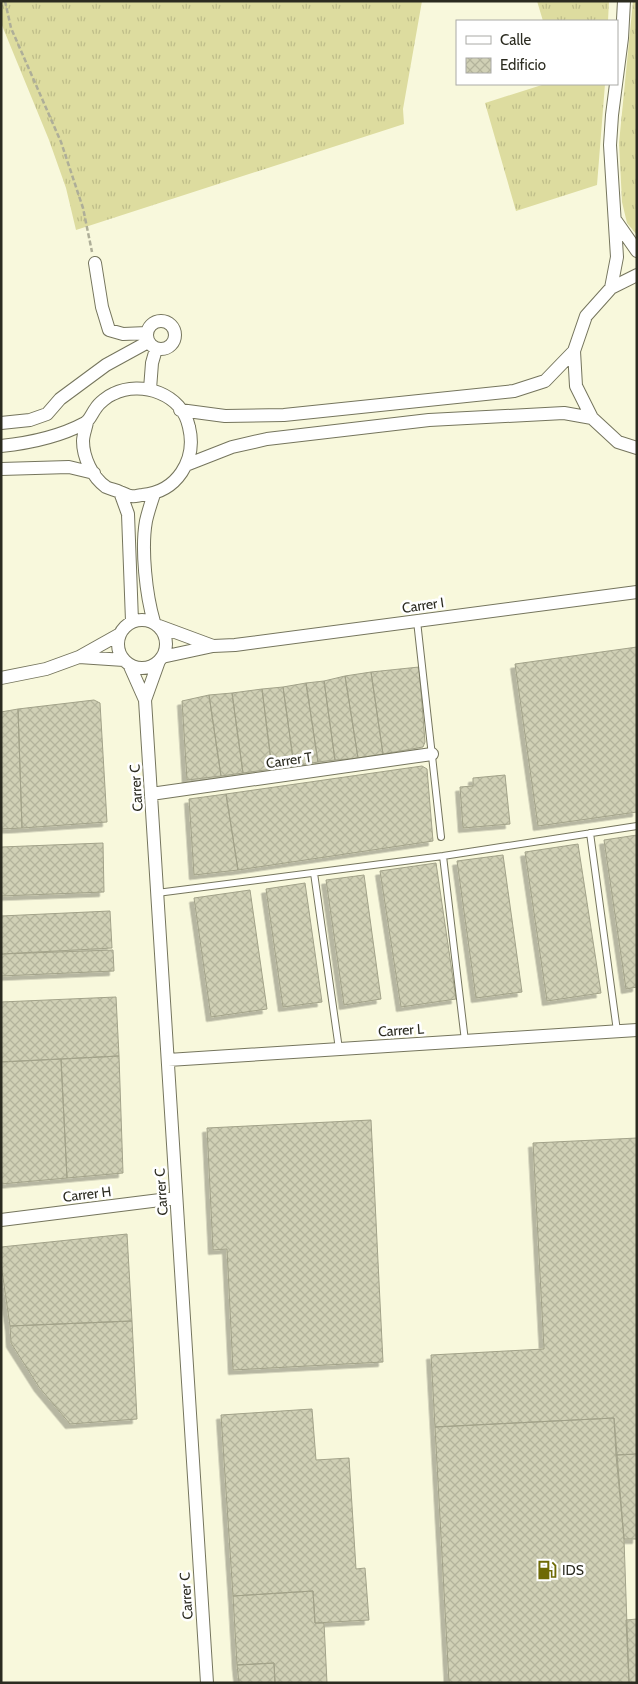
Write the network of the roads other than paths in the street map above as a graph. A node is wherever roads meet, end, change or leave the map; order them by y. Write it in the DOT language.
graph roads {
  1 [pos="624,1"];
  2 [pos="618,69"];
  3 [pos="616,85"];
  4 [pos="615,220"];
  5 [pos="637,252"];
  6 [pos="95,263"];
  7 [pos="637,275"];
  8 [pos="610,288"];
  9 [pos="150,341"];
  10 [pos="574,351"];
  11 [pos="150,389"];
  12 [pos="180,410"];
  13 [pos="592,418"];
  14 [pos="87,422"];
  15 [pos="1,423"];
  16 [pos="1,446"];
  17 [pos="637,448"];
  18 [pos="186,465"];
  19 [pos="1,469"];
  20 [pos="94,472"];
  21 [pos="120,492"];
  22 [pos="154,494"];
  23 [pos="637,592"];
  24 [pos="132,621"];
  25 [pos="417,621"];
  26 [pos="156,624"];
  27 [pos="120,634"];
  28 [pos="213,646"];
  29 [pos="78,657"];
  30 [pos="161,659"];
  31 [pos="126,662"];
  32 [pos="1,678"];
  33 [pos="145,700"];
  34 [pos="432,754"];
  35 [pos="151,794"];
  36 [pos="637,826"];
  37 [pos="590,833"];
  38 [pos="441,837"];
  39 [pos="443,856"];
  40 [pos="314,873"];
  41 [pos="157,893"];
  42 [pos="637,1030"];
  43 [pos="617,1031"];
  44 [pos="465,1041"];
  45 [pos="339,1050"];
  46 [pos="168,1060"];
  47 [pos="176,1198"];
  48 [pos="1,1220"];
  49 [pos="207,1683"];
  1 -- 2 [label="street"];
  3 -- 4 [label="street"];
  4 -- 5 [label="street"];
  4 -- 8 [label="street"];
  6 -- 9 [label="street"];
  7 -- 8 [label="street"];
  8 -- 10 [label="street"];
  9 -- 11 [label="street"];
  9 -- 15 [label="street"];
  10 -- 12 [label="street"];
  10 -- 13 [label="street"];
  11 -- 12 [label="street"];
  11 -- 14 [label="street"];
  12 -- 18 [label="street"];
  13 -- 17 [label="street"];
  13 -- 18 [label="street"];
  14 -- 16 [label="street"];
  14 -- 20 [label="street"];
  18 -- 22 [label="street"];
  19 -- 20 [label="street"];
  20 -- 21 [label="street"];
  21 -- 22 [label="street"];
  21 -- 24 [label="street"];
  22 -- 26 [label="street"];
  23 -- 25 [label="street, Carrer I"];
  24 -- 26 [label="street"];
  24 -- 27 [label="street"];
  25 -- 28 [label="street, Carrer I"];
  25 -- 34 [label="lane"];
  26 -- 28 [label="street, Carrer I"];
  26 -- 30 [label="street"];
  27 -- 29 [label="street"];
  27 -- 31 [label="street"];
  28 -- 30 [label="street, Carrer I"];
  29 -- 31 [label="street"];
  29 -- 32 [label="street"];
  30 -- 31 [label="street"];
  30 -- 33 [label="street, Carrer C"];
  31 -- 33 [label="street, Carrer C"];
  33 -- 35 [label="street, Carrer C"];
  34 -- 35 [label="street, Carrer T"];
  34 -- 38 [label="lane"];
  35 -- 41 [label="street, Carrer C"];
  36 -- 37 [label="lane"];
  37 -- 39 [label="lane"];
  37 -- 43 [label="lane"];
  39 -- 40 [label="lane"];
  39 -- 44 [label="lane"];
  40 -- 41 [label="lane"];
  40 -- 45 [label="lane"];
  41 -- 46 [label="street, Carrer C"];
  42 -- 43 [label="street, Carrer L"];
  43 -- 44 [label="street, Carrer L"];
  44 -- 45 [label="street, Carrer L"];
  45 -- 46 [label="street, Carrer L"];
  46 -- 47 [label="street, Carrer C"];
  47 -- 48 [label="street, Carrer H"];
  47 -- 49 [label="street, Carrer C"];
}
